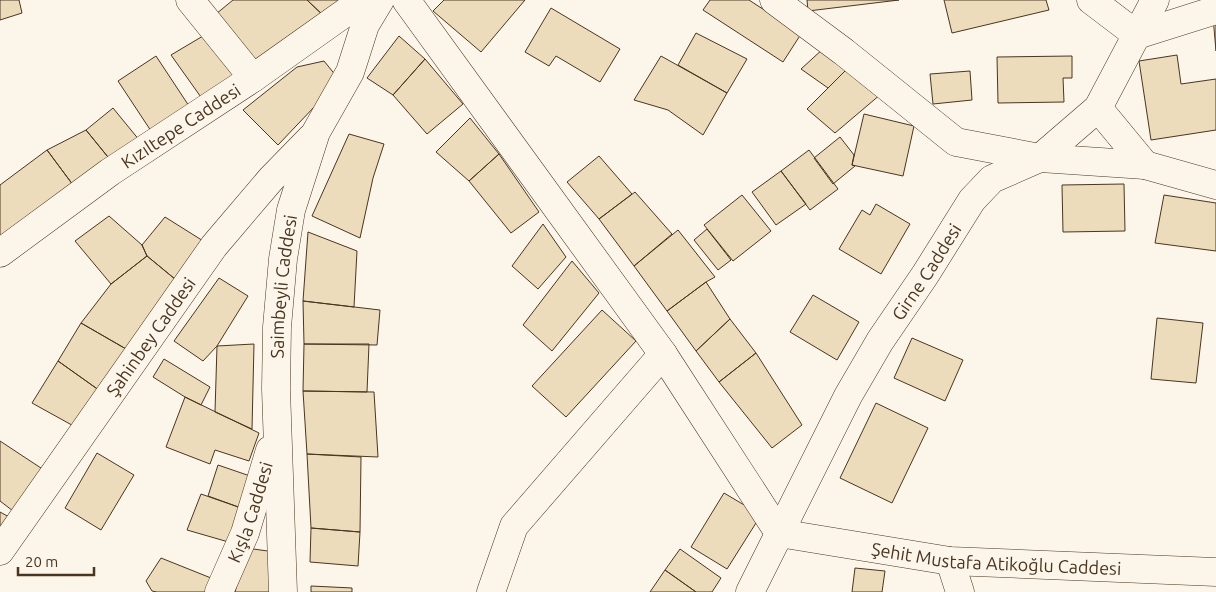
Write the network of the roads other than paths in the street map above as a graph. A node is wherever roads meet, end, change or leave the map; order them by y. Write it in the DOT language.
graph roads {
  1 [pos="190,0"];
  2 [pos="363,0"];
  3 [pos="380,0"];
  4 [pos="406,0"];
  5 [pos="774,0"];
  6 [pos="1091,0"];
  7 [pos="1155,0"];
  8 [pos="1216,10"];
  9 [pos="1137,35"];
  10 [pos="253,78"];
  11 [pos="1098,108"];
  12 [pos="316,132"];
  13 [pos="1040,158"];
  14 [pos="1145,165"];
  15 [pos="1216,185"];
  16 [pos="0,253"];
  17 [pos="662,354"];
  18 [pos="276,429"];
  19 [pos="779,533"];
  20 [pos="0,552"];
  21 [pos="950,561"];
  22 [pos="1216,572"];
  23 [pos="1170,581"];
  24 [pos="220,592"];
  25 [pos="283,592"];
  26 [pos="491,592"];
  27 [pos="750,592"];
  28 [pos="960,592"];
  1 -- 10 [label="street"];
  2 -- 10 [label="street, Kızıltepe Caddesi"];
  3 -- 12 [label="street, Saimbeyli Caddesi"];
  4 -- 17 [label="street"];
  5 -- 13 [label="street"];
  6 -- 9 [label="street"];
  7 -- 9 [label="street, Girne Caddesi"];
  8 -- 9 [label="street"];
  9 -- 11 [label="street, Girne Caddesi"];
  10 -- 16 [label="street, Kızıltepe Caddesi"];
  11 -- 13 [label="street, Girne Caddesi"];
  11 -- 14 [label="street"];
  12 -- 18 [label="street, Saimbeyli Caddesi"];
  12 -- 20 [label="street, Şahinbey Caddesi"];
  13 -- 14 [label="street"];
  13 -- 19 [label="street, Girne Caddesi"];
  14 -- 15 [label="street"];
  17 -- 19 [label="street"];
  17 -- 26 [label="street"];
  18 -- 24 [label="street, Kışla Caddesi"];
  18 -- 25 [label="street, Saimbeyli Caddesi"];
  19 -- 21 [label="street, Şehit Mustafa Atikoğlu Caddesi"];
  19 -- 27 [label="street, Girne Caddesi"];
  21 -- 23 [label="street, Şehit Mustafa Atikoğlu Caddesi"];
  21 -- 28 [label="street"];
  22 -- 23 [label="street, Şehit Mustafa Atikoğlu Caddesi"];
}
